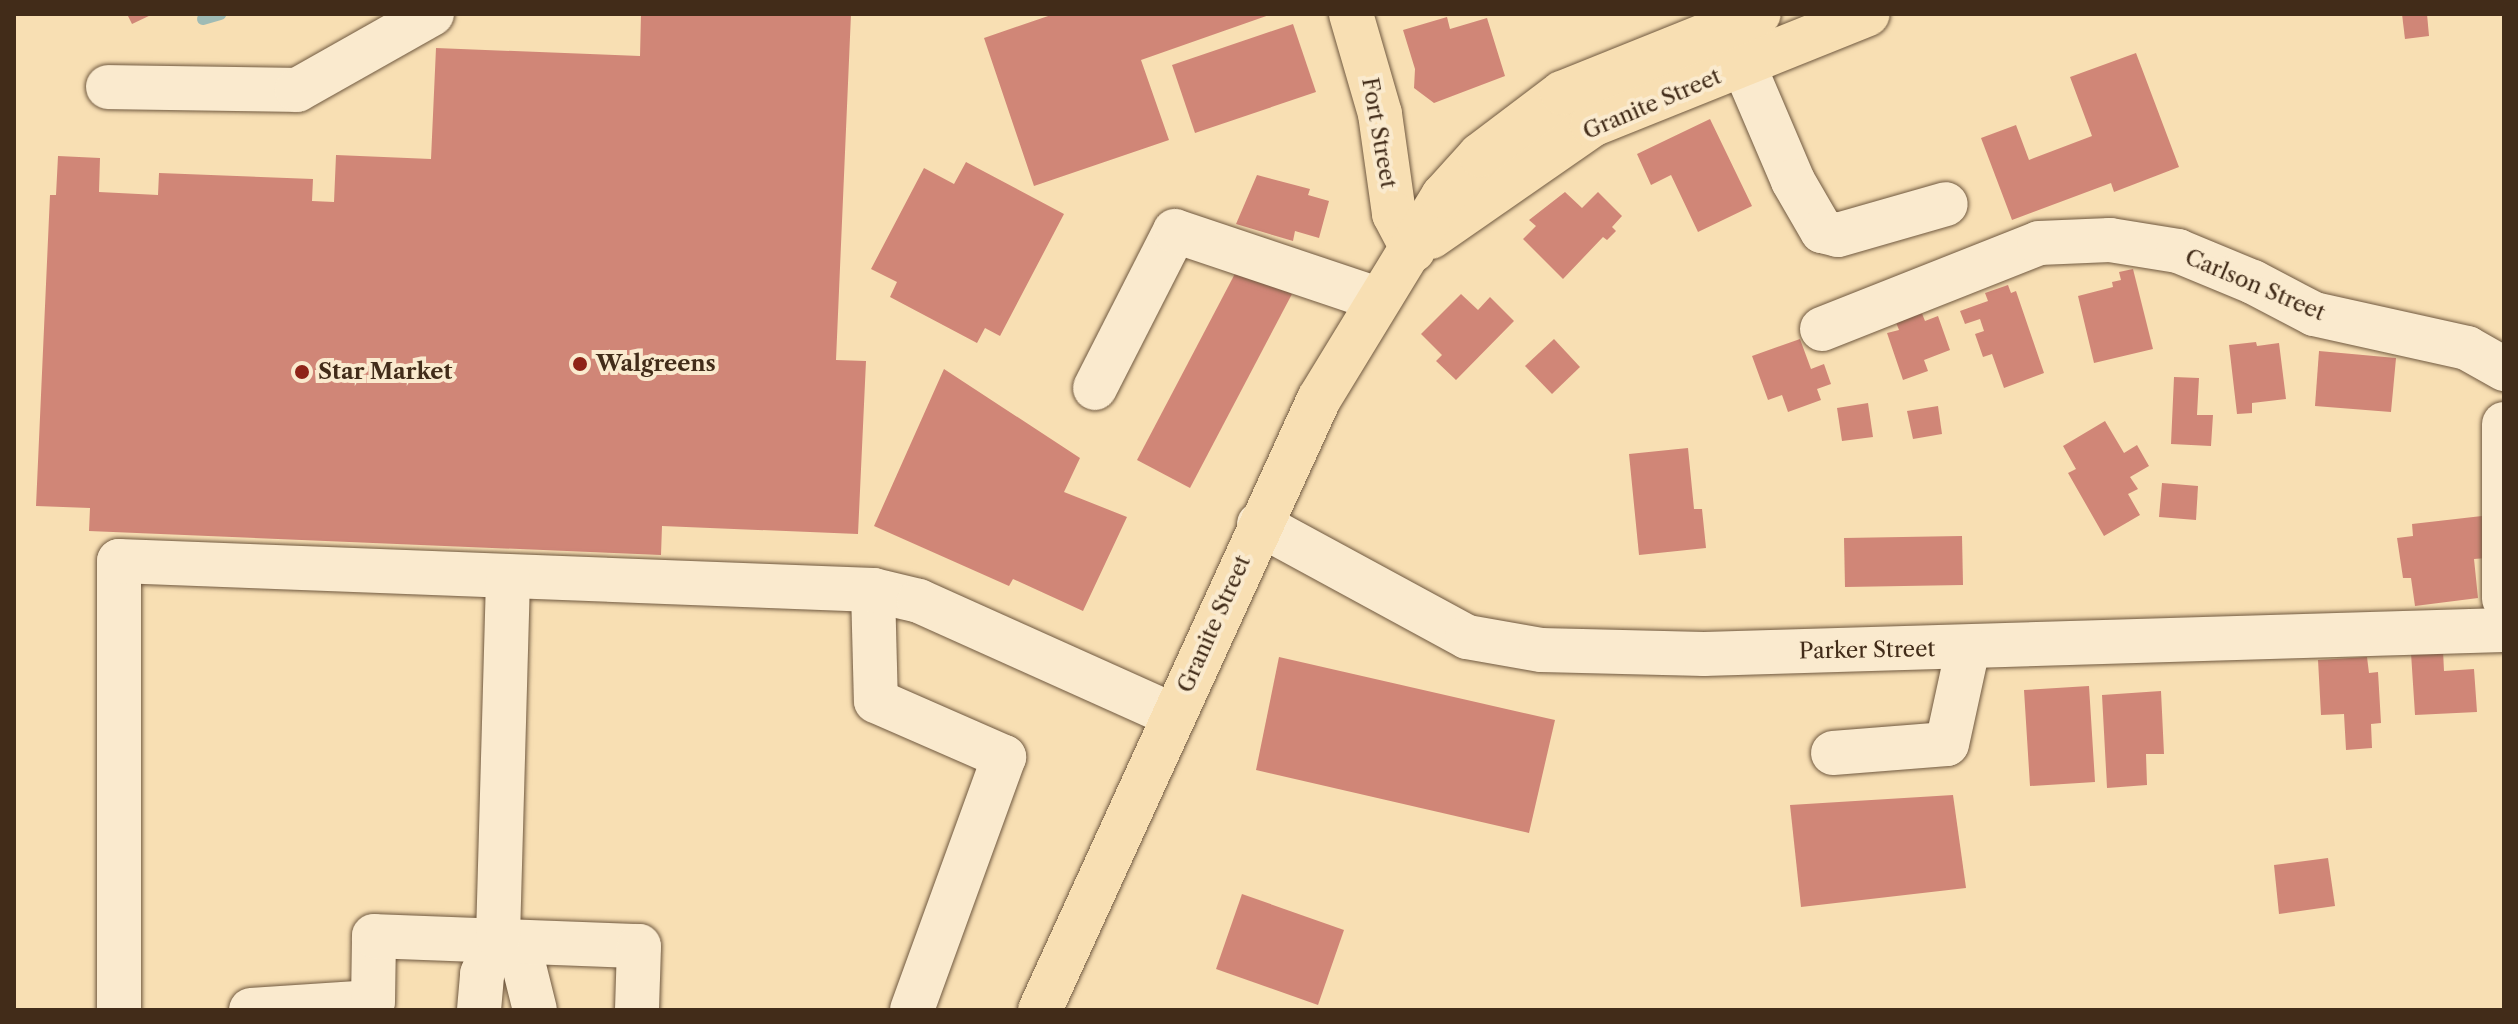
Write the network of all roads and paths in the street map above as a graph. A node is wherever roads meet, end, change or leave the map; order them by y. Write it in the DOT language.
graph roads {
  1 [pos="432,14"];
  2 [pos="1351,14"];
  3 [pos="1759,14"];
  4 [pos="1868,14"];
  5 [pos="1744,66"];
  6 [pos="108,87"];
  7 [pos="1946,204"];
  8 [pos="1413,250"];
  9 [pos="1377,299"];
  10 [pos="1822,329"];
  11 [pos="2504,369"];
  12 [pos="1095,388"];
  13 [pos="2504,424"];
  14 [pos="1259,524"];
  15 [pos="508,579"];
  16 [pos="873,590"];
  17 [pos="2504,599"];
  18 [pos="2504,630"];
  19 [pos="1968,648"];
  20 [pos="1173,715"];
  21 [pos="1833,753"];
  22 [pos="498,937"];
  23 [pos="119,1010"];
  24 [pos="251,1010"];
  25 [pos="479,1010"];
  26 [pos="535,1010"];
  27 [pos="637,1010"];
  28 [pos="912,1010"];
  29 [pos="1040,1010"];
  1 -- 6 [label="street"];
  2 -- 8 [label="main road, Fort Street"];
  3 -- 8 [label="main road, Granite Street"];
  4 -- 5 [label="main road, Granite Street"];
  5 -- 7 [label="street"];
  5 -- 8 [label="main road, Granite Street"];
  8 -- 9 [label="main road, Granite Street"];
  9 -- 12 [label="street"];
  9 -- 14 [label="main road, Granite Street"];
  10 -- 11 [label="street, Carlson Street"];
  13 -- 17 [label="street"];
  14 -- 19 [label="street, Parker Street"];
  14 -- 20 [label="main road, Granite Street"];
  15 -- 16 [label="street"];
  15 -- 22 [label="street"];
  15 -- 23 [label="street"];
  16 -- 20 [label="street"];
  16 -- 28 [label="street"];
  18 -- 19 [label="street, Parker Street"];
  19 -- 21 [label="street"];
  20 -- 29 [label="main road, Granite Street"];
  22 -- 24 [label="street"];
  22 -- 25 [label="street"];
  22 -- 26 [label="street"];
  22 -- 27 [label="street"];
}
